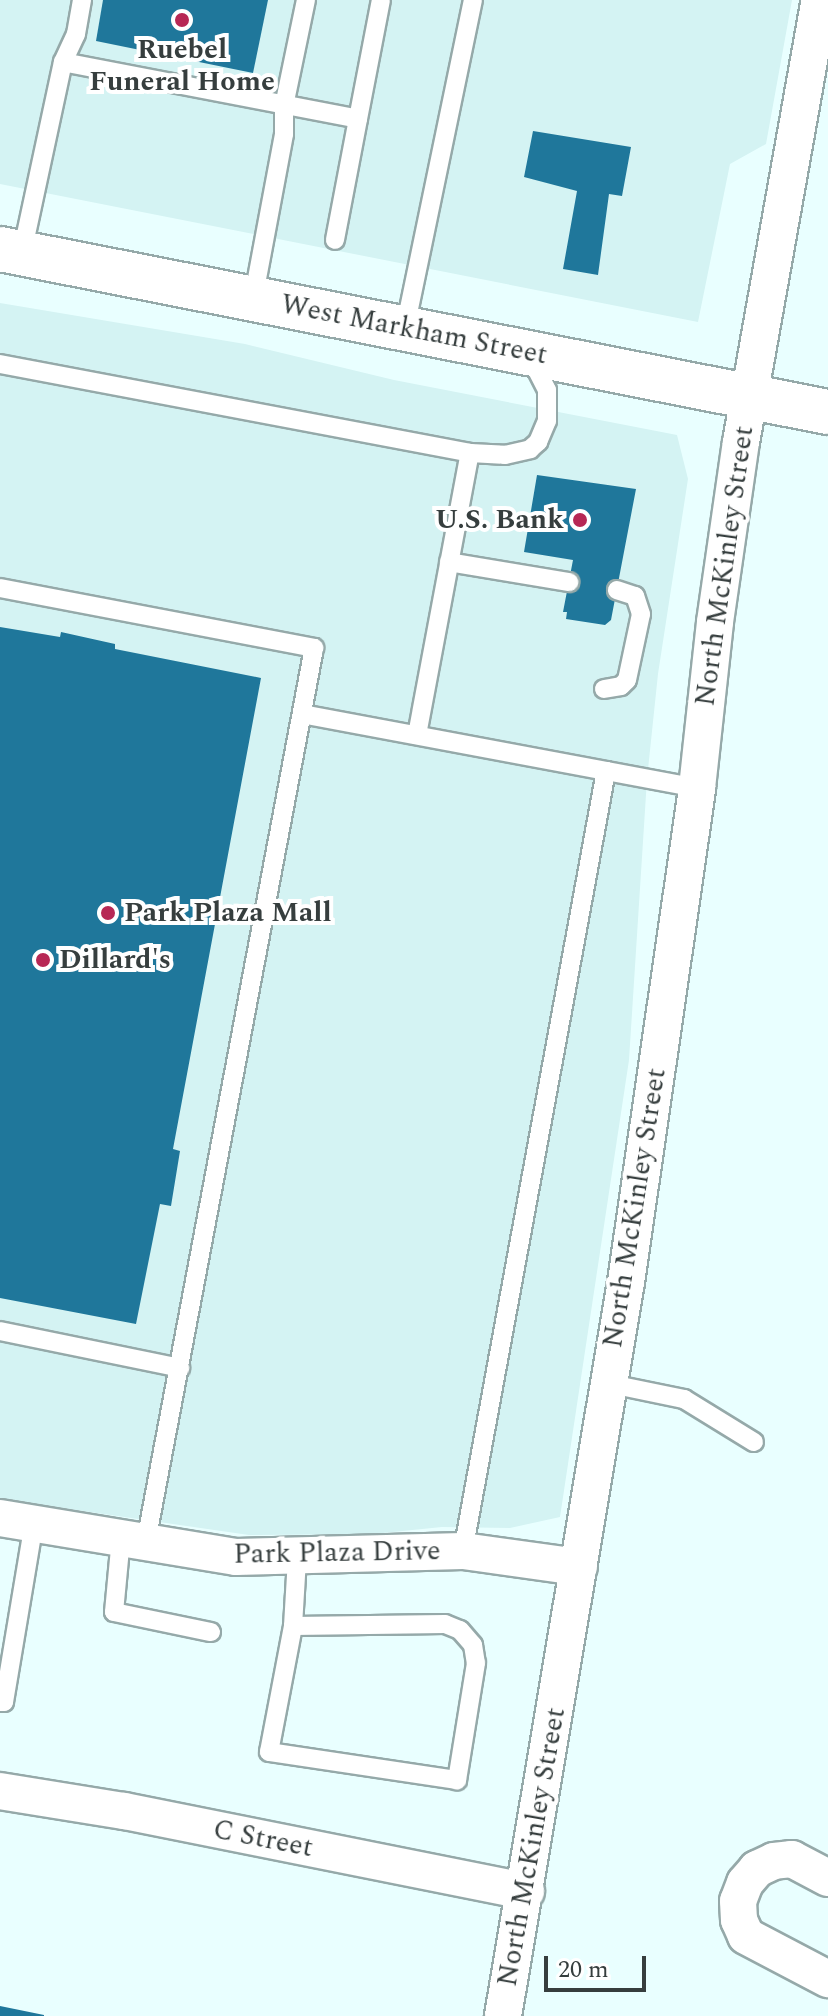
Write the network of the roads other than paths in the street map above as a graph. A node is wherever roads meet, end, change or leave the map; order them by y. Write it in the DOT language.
graph roads {
  1 [pos="82,0"];
  2 [pos="306,0"];
  3 [pos="381,0"];
  4 [pos="473,0"];
  5 [pos="820,0"];
  6 [pos="63,62"];
  7 [pos="284,106"];
  8 [pos="358,119"];
  9 [pos="335,240"];
  10 [pos="11,251"];
  11 [pos="253,300"];
  12 [pos="405,328"];
  13 [pos="520,349"];
  14 [pos="0,364"];
  15 [pos="749,397"];
  16 [pos="828,412"];
  17 [pos="470,453"];
  18 [pos="449,562"];
  19 [pos="569,582"];
  20 [pos="0,588"];
  21 [pos="617,590"];
  22 [pos="604,689"];
  23 [pos="302,714"];
  24 [pos="417,735"];
  25 [pos="606,771"];
  26 [pos="697,788"];
  27 [pos="0,1331"];
  28 [pos="180,1368"];
  29 [pos="606,1383"];
  30 [pos="754,1442"];
  31 [pos="17,1520"];
  32 [pos="134,1540"];
  33 [pos="463,1551"];
  34 [pos="297,1558"];
  35 [pos="579,1567"];
  36 [pos="0,1607"];
  37 [pos="19,1611"];
  38 [pos="293,1626"];
  39 [pos="211,1632"];
  40 [pos="0,1702"];
  41 [pos="0,1791"];
  42 [pos="825,1876"];
  43 [pos="526,1891"];
  44 [pos="828,1979"];
  45 [pos="503,2016"];
  1 -- 6 [label="lane"];
  2 -- 7 [label="lane"];
  3 -- 8 [label="lane"];
  4 -- 12 [label="lane"];
  5 -- 15 [label="street, North McKinley Street"];
  6 -- 7 [label="lane"];
  6 -- 10 [label="lane"];
  7 -- 8 [label="lane"];
  7 -- 11 [label="lane"];
  8 -- 9 [label="lane"];
  10 -- 11 [label="main road, West Markham Street"];
  11 -- 12 [label="main road, West Markham Street"];
  12 -- 13 [label="main road, West Markham Street"];
  13 -- 15 [label="main road, West Markham Street"];
  13 -- 17 [label="lane"];
  14 -- 17 [label="lane"];
  15 -- 16 [label="main road, West Markham Street"];
  15 -- 26 [label="street, North McKinley Street"];
  17 -- 18 [label="lane"];
  18 -- 19 [label="lane"];
  18 -- 24 [label="lane"];
  20 -- 23 [label="lane"];
  21 -- 22 [label="lane"];
  23 -- 24 [label="lane"];
  23 -- 28 [label="lane"];
  24 -- 25 [label="lane"];
  25 -- 26 [label="lane"];
  25 -- 33 [label="lane"];
  26 -- 29 [label="street, North McKinley Street"];
  27 -- 28 [label="lane"];
  28 -- 32 [label="lane"];
  29 -- 30 [label="lane"];
  29 -- 35 [label="street, North McKinley Street"];
  31 -- 32 [label="street, Park Plaza Drive"];
  31 -- 37 [label="lane"];
  32 -- 34 [label="street, Park Plaza Drive"];
  32 -- 39 [label="lane"];
  33 -- 34 [label="street, Park Plaza Drive"];
  33 -- 35 [label="street, Park Plaza Drive"];
  34 -- 38 [label="lane"];
  35 -- 43 [label="street, North McKinley Street"];
  36 -- 37 [label="lane"];
  37 -- 40 [label="lane"];
  38 -- 38 [label="lane"];
  41 -- 43 [label="street, C Street"];
  42 -- 44 [label="street"];
  43 -- 45 [label="street, North McKinley Street"];
}
